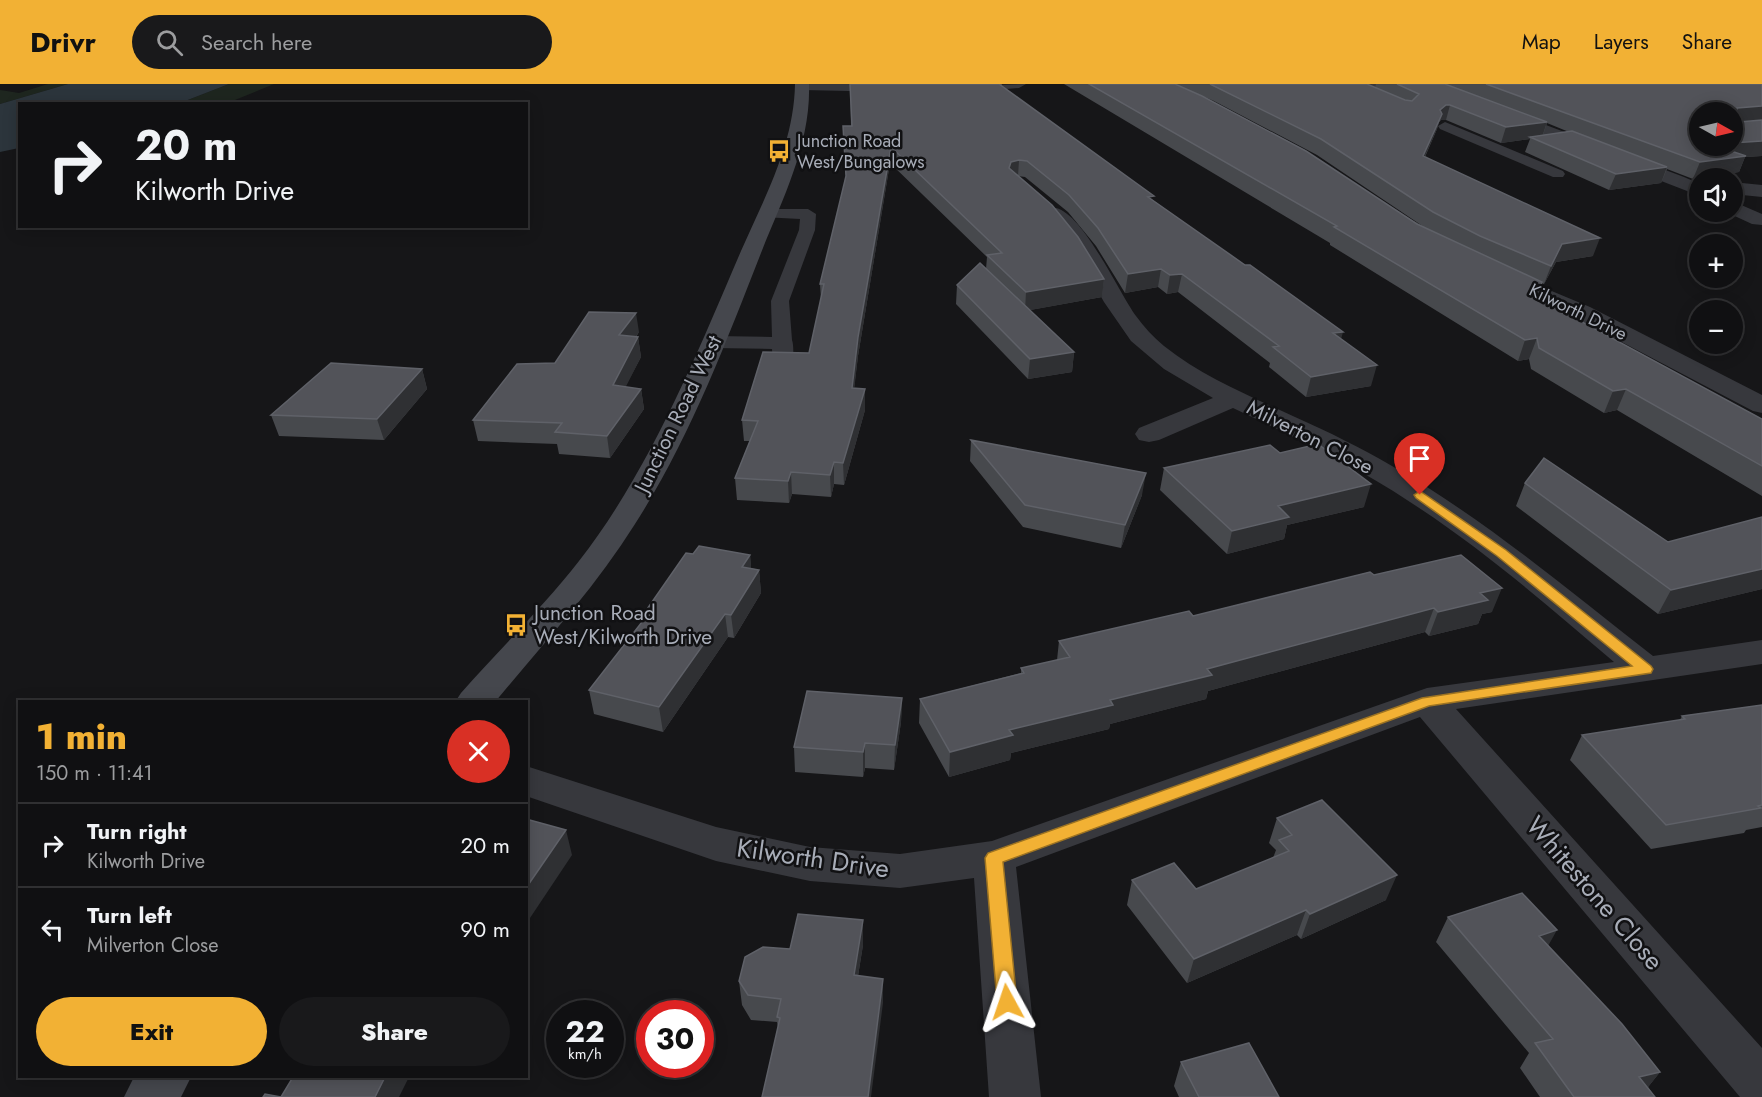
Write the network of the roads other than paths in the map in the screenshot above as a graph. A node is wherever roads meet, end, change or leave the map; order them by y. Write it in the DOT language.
graph roads {
  1 [pos="1019,84"];
  2 [pos="1325,84"];
  3 [pos="1423,84"];
  4 [pos="802,85"];
  5 [pos="906,88"];
  6 [pos="941,89"];
  7 [pos="1377,90"];
  8 [pos="1445,126"];
  9 [pos="1570,140"];
  10 [pos="1501,150"];
  11 [pos="1558,174"];
  12 [pos="1678,181"];
  13 [pos="1689,183"];
  14 [pos="1689,186"];
  15 [pos="1743,189"];
  16 [pos="1762,191"];
  17 [pos="1034,196"];
  18 [pos="1743,212"];
  19 [pos="767,214"];
  20 [pos="1759,220"];
  21 [pos="1476,265"];
  22 [pos="714,342"];
  23 [pos="784,343"];
  24 [pos="783,365"];
  25 [pos="1234,398"];
  26 [pos="1762,405"];
  27 [pos="1149,434"];
  28 [pos="1762,652"];
  29 [pos="1646,669"];
  30 [pos="476,700"];
  31 [pos="1427,701"];
  32 [pos="528,782"];
  33 [pos="994,858"];
  34 [pos="165,1078"];
  35 [pos="1762,1085"];
  36 [pos="150,1097"];
  37 [pos="1015,1097"];
  1 -- 6 [label="street"];
  2 -- 7 [label="lane"];
  3 -- 9 [label="street"];
  4 -- 5 [label="street"];
  4 -- 19 [label="street, Junction Road West"];
  8 -- 10 [label="lane"];
  9 -- 10 [label="lane"];
  9 -- 12 [label="street"];
  10 -- 11 [label="lane"];
  12 -- 13 [label="street"];
  12 -- 14 [label="street"];
  15 -- 16 [label="street"];
  17 -- 25 [label="street, Milverton Close"];
  18 -- 20 [label="street"];
  19 -- 22 [label="street, Junction Road West"];
  19 -- 23 [label="lane"];
  21 -- 26 [label="street, Kilworth Drive"];
  22 -- 23 [label="lane"];
  22 -- 30 [label="street, Junction Road West"];
  23 -- 24 [label="lane"];
  25 -- 27 [label="street, Milverton Close"];
  25 -- 29 [label="street, Milverton Close"];
  28 -- 29 [label="street, Kilworth Drive"];
  29 -- 31 [label="street, Kilworth Drive"];
  31 -- 33 [label="street, Kilworth Drive"];
  31 -- 35 [label="street, Whitestone Close"];
  32 -- 33 [label="street, Kilworth Drive"];
  33 -- 37 [label="street"];
  34 -- 36 [label="street"];
}
